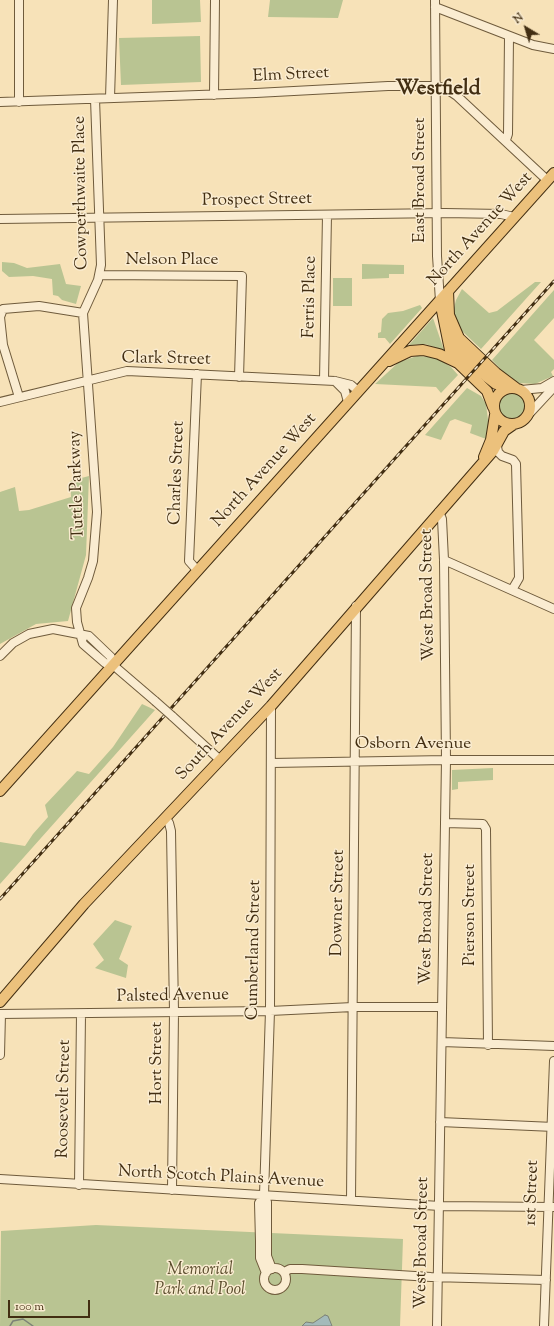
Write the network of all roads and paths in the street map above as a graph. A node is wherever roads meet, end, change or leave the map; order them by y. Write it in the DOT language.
graph roads {
  1 [pos="19,0"];
  2 [pos="112,0"];
  3 [pos="215,0"];
  4 [pos="435,3"];
  5 [pos="509,37"];
  6 [pos="554,50"];
  7 [pos="437,86"];
  8 [pos="214,95"];
  9 [pos="110,98"];
  10 [pos="95,99"];
  11 [pos="0,102"];
  12 [pos="19,102"];
  13 [pos="506,140"];
  14 [pos="550,176"];
  15 [pos="438,213"];
  16 [pos="327,215"];
  17 [pos="98,217"];
  18 [pos="514,217"];
  19 [pos="0,219"];
  20 [pos="99,275"];
  21 [pos="448,291"];
  22 [pos="440,301"];
  23 [pos="1,308"];
  24 [pos="83,312"];
  25 [pos="447,335"];
  26 [pos="459,364"];
  27 [pos="382,365"];
  28 [pos="197,374"];
  29 [pos="238,377"];
  30 [pos="88,380"];
  31 [pos="324,380"];
  32 [pos="335,381"];
  33 [pos="554,381"];
  34 [pos="554,386"];
  35 [pos="515,389"];
  36 [pos="358,391"];
  37 [pos="19,397"];
  38 [pos="0,402"];
  39 [pos="348,402"];
  40 [pos="494,411"];
  41 [pos="528,415"];
  42 [pos="514,424"];
  43 [pos="497,446"];
  44 [pos="479,466"];
  45 [pos="439,512"];
  46 [pos="444,560"];
  47 [pos="197,570"];
  48 [pos="512,590"];
  49 [pos="356,606"];
  50 [pos="554,609"];
  51 [pos="80,634"];
  52 [pos="0,656"];
  53 [pos="113,664"];
  54 [pos="271,706"];
  55 [pos="219,759"];
  56 [pos="446,760"];
  57 [pos="554,760"];
  58 [pos="356,761"];
  59 [pos="272,763"];
  60 [pos="0,791"];
  61 [pos="166,818"];
  62 [pos="445,823"];
  63 [pos="0,1002"];
  64 [pos="353,1007"];
  65 [pos="441,1007"];
  66 [pos="270,1011"];
  67 [pos="174,1012"];
  68 [pos="1,1014"];
  69 [pos="81,1014"];
  70 [pos="442,1042"];
  71 [pos="488,1045"];
  72 [pos="554,1046"];
  73 [pos="0,1055"];
  74 [pos="554,1061"];
  75 [pos="440,1122"];
  76 [pos="553,1127"];
  77 [pos="0,1179"];
  78 [pos="79,1184"];
  79 [pos="172,1190"];
  80 [pos="264,1195"];
  81 [pos="352,1200"];
  82 [pos="440,1206"];
  83 [pos="551,1207"];
  84 [pos="269,1271"];
  85 [pos="284,1272"];
  86 [pos="437,1277"];
  87 [pos="546,1280"];
  88 [pos="437,1326"];
  89 [pos="544,1326"];
  1 -- 12 [label="street"];
  2 -- 9 [label="street"];
  3 -- 8 [label="street"];
  4 -- 5 [label="street"];
  4 -- 7 [label="street, East Broad Street"];
  5 -- 6 [label="street"];
  5 -- 13 [label="street"];
  7 -- 8 [label="street, Elm Street"];
  7 -- 13 [label="street, Elm Street"];
  7 -- 15 [label="street, East Broad Street"];
  8 -- 9 [label="street, Elm Street"];
  9 -- 10 [label="street, Elm Street"];
  10 -- 12 [label="street, Elm Street"];
  10 -- 17 [label="street, Cowperthwaite Place"];
  11 -- 12 [label="street, Elm Street"];
  13 -- 14 [label="street, Elm Street"];
  14 -- 18 [label="main road, North Avenue West"];
  15 -- 16 [label="street, Prospect Street"];
  15 -- 18 [label="street, Prospect Street"];
  15 -- 22 [label="street, East Broad Street"];
  16 -- 17 [label="street, Prospect Street"];
  16 -- 31 [label="street, Ferris Place"];
  17 -- 19 [label="street, Prospect Street"];
  17 -- 20 [label="street, Cowperthwaite Place"];
  18 -- 21 [label="main road, North Avenue West"];
  20 -- 24 [label="street, Cowperthwaite Place"];
  20 -- 29 [label="street, Nelson Place"];
  21 -- 22 [label="main road, North Avenue West"];
  21 -- 35 [label="main road"];
  22 -- 25 [label="main road, East Broad Street"];
  22 -- 27 [label="main road, North Avenue West"];
  23 -- 24 [label="street"];
  23 -- 37 [label="street"];
  24 -- 30 [label="street, Cowperthwaite Place"];
  25 -- 26 [label="main road, East Broad Street"];
  25 -- 35 [label="main road, East Broad Street"];
  26 -- 27 [label="main road"];
  26 -- 40 [label="main road, East Broad Street"];
  27 -- 36 [label="main road, North Avenue West"];
  28 -- 29 [label="street, Clark Street"];
  28 -- 30 [label="street, Clark Street"];
  28 -- 47 [label="street, Charles Street"];
  29 -- 31 [label="street, Clark Street"];
  30 -- 37 [label="street, Clark Street"];
  30 -- 51 [label="street, Tuttle Parkway"];
  31 -- 32 [label="street, Clark Street"];
  32 -- 36 [label="street, Clark Street"];
  32 -- 39 [label="street"];
  33 -- 35 [label="street"];
  34 -- 41 [label="street"];
  35 -- 40 [label="main road"];
  35 -- 41 [label="main road"];
  36 -- 39 [label="main road, North Avenue West"];
  37 -- 38 [label="street, Clark Street"];
  39 -- 47 [label="main road, North Avenue West"];
  40 -- 42 [label="main road"];
  40 -- 44 [label="main road, South Avenue West"];
  41 -- 42 [label="main road"];
  42 -- 43 [label="main road, South Avenue West"];
  43 -- 44 [label="main road, South Avenue West"];
  43 -- 48 [label="street"];
  44 -- 45 [label="main road, South Avenue West"];
  45 -- 46 [label="street, West Broad Street"];
  45 -- 49 [label="main road, South Avenue West"];
  46 -- 48 [label="street"];
  46 -- 56 [label="street, West Broad Street"];
  47 -- 53 [label="main road, North Avenue West"];
  48 -- 50 [label="street"];
  49 -- 54 [label="main road, South Avenue West"];
  49 -- 58 [label="street, Downer Street"];
  51 -- 52 [label="street"];
  51 -- 53 [label="street"];
  53 -- 55 [label="street, bridge"];
  53 -- 60 [label="main road, North Avenue West"];
  54 -- 55 [label="main road, South Avenue West"];
  54 -- 59 [label="street, Cumberland Street"];
  55 -- 61 [label="main road, South Avenue West"];
  56 -- 57 [label="street, Osborn Avenue"];
  56 -- 58 [label="street, Osborn Avenue"];
  56 -- 62 [label="street, West Broad Street"];
  58 -- 59 [label="street, Osborn Avenue"];
  58 -- 64 [label="street, Downer Street"];
  59 -- 66 [label="street, Cumberland Street"];
  61 -- 63 [label="main road, South Avenue West"];
  61 -- 67 [label="street, Hort Street"];
  62 -- 65 [label="street, West Broad Street"];
  62 -- 71 [label="street, Pierson Street"];
  64 -- 65 [label="street, Palsted Avenue"];
  64 -- 66 [label="street, Palsted Avenue"];
  64 -- 81 [label="street, Downer Street"];
  65 -- 70 [label="street, West Broad Street"];
  66 -- 67 [label="street, Palsted Avenue"];
  66 -- 80 [label="street, Cumberland Street"];
  67 -- 69 [label="street, Palsted Avenue"];
  67 -- 79 [label="street, Hort Street"];
  68 -- 69 [label="street, Palsted Avenue"];
  68 -- 73 [label="street"];
  69 -- 78 [label="street, Roosevelt Street"];
  70 -- 71 [label="street"];
  70 -- 75 [label="street, West Broad Street"];
  71 -- 72 [label="street"];
  74 -- 76 [label="street, 1st Street"];
  75 -- 76 [label="street"];
  75 -- 82 [label="street, West Broad Street"];
  76 -- 83 [label="street, 1st Street"];
  77 -- 78 [label="street, North Scotch Plains Avenue"];
  78 -- 79 [label="street, North Scotch Plains Avenue"];
  79 -- 80 [label="street, North Scotch Plains Avenue"];
  80 -- 81 [label="street, North Scotch Plains Avenue"];
  80 -- 84 [label="street, Cumberland Street"];
  81 -- 82 [label="street, North Scotch Plains Avenue"];
  82 -- 83 [label="street, North Scotch Plains Avenue"];
  82 -- 86 [label="street, West Broad Street"];
  83 -- 87 [label="street, 1st Street"];
  84 -- 85 [label="street"];
  84 -- 85 [label="street"];
  85 -- 86 [label="street"];
  86 -- 87 [label="street"];
  86 -- 88 [label="street, West Broad Street"];
  87 -- 89 [label="street, 1st Street"];
}
